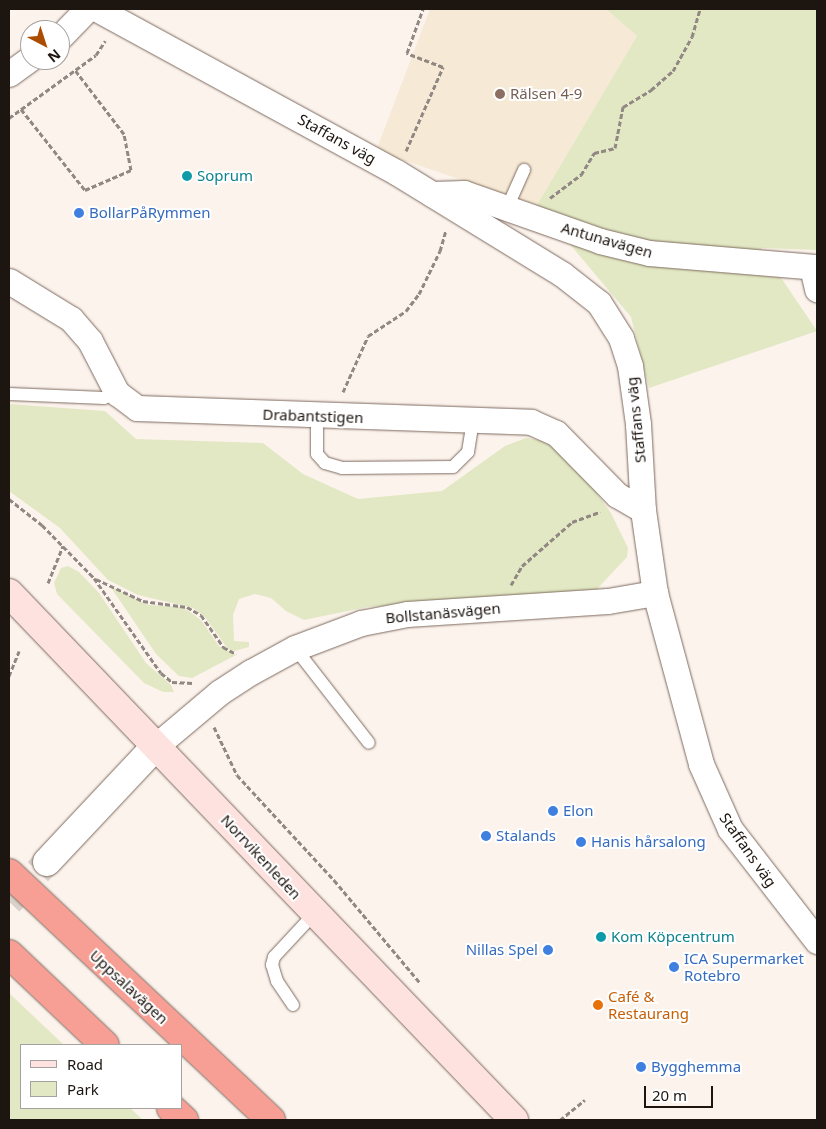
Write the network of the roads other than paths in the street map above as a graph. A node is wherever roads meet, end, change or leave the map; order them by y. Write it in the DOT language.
graph roads {
  1 [pos="87,9"];
  2 [pos="108,14"];
  3 [pos="70,27"];
  4 [pos="20,66"];
  5 [pos="9,74"];
  6 [pos="524,170"];
  7 [pos="432,194"];
  8 [pos="511,200"];
  9 [pos="816,274"];
  10 [pos="9,280"];
  11 [pos="117,392"];
  12 [pos="9,394"];
  13 [pos="326,416"];
  14 [pos="473,421"];
  15 [pos="643,510"];
  16 [pos="9,593"];
  17 [pos="655,593"];
  18 [pos="295,648"];
  19 [pos="369,743"];
  20 [pos="157,745"];
  21 [pos="47,862"];
  22 [pos="9,873"];
  23 [pos="314,914"];
  24 [pos="817,941"];
  25 [pos="9,954"];
  26 [pos="293,1005"];
  27 [pos="104,1044"];
  28 [pos="172,1109"];
  29 [pos="184,1120"];
  30 [pos="271,1120"];
  31 [pos="514,1120"];
  1 -- 3 [label="street"];
  2 -- 7 [label="street, Staffans väg"];
  4 -- 5 [label="street"];
  6 -- 8 [label="lane"];
  7 -- 8 [label="street, Antunavägen"];
  7 -- 15 [label="street, Staffans väg"];
  8 -- 9 [label="street, Antunavägen"];
  10 -- 11 [label="street, Drabantstigen"];
  11 -- 12 [label="lane"];
  11 -- 13 [label="street, Drabantstigen"];
  13 -- 14 [label="street, Drabantstigen"];
  13 -- 14 [label="lane"];
  14 -- 15 [label="street, Drabantstigen"];
  15 -- 17 [label="street, Staffans väg"];
  16 -- 20 [label="main road, Norrvikenleden"];
  17 -- 18 [label="street, Bollstanäsvägen"];
  17 -- 24 [label="street, Staffans väg"];
  18 -- 19 [label="lane"];
  18 -- 20 [label="street, Bollstanäsvägen"];
  20 -- 21 [label="street, Bollstanäsvägen"];
  20 -- 23 [label="main road, Norrvikenleden"];
  22 -- 30 [label="highway, Uppsalavägen"];
  23 -- 26 [label="lane"];
  23 -- 31 [label="main road, Norrvikenleden"];
  25 -- 27 [label="highway"];
  28 -- 29 [label="highway"];
}
